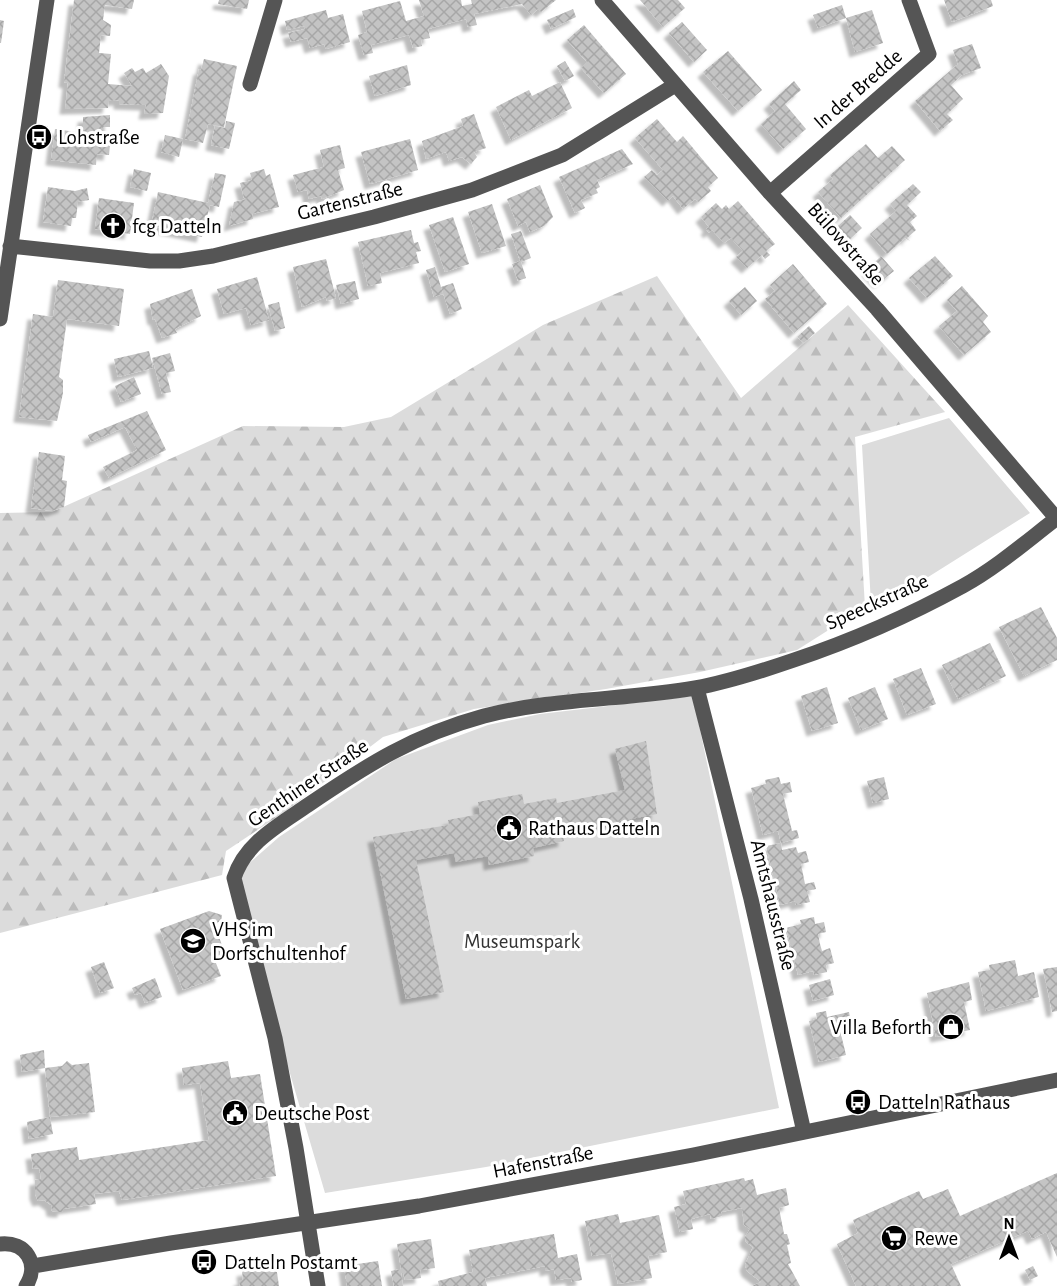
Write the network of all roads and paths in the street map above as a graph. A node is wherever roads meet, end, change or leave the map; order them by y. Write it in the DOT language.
graph roads {
  1 [pos="46,0"];
  2 [pos="275,0"];
  3 [pos="602,0"];
  4 [pos="909,0"];
  5 [pos="250,84"];
  6 [pos="675,85"];
  7 [pos="770,193"];
  8 [pos="10,246"];
  9 [pos="0,320"];
  10 [pos="1057,518"];
  11 [pos="697,688"];
  12 [pos="1057,1080"];
  13 [pos="804,1132"];
  14 [pos="309,1223"];
  15 [pos="0,1241"];
  16 [pos="33,1266"];
  17 [pos="26,1286"];
  18 [pos="318,1286"];
  1 -- 8 [label="street"];
  2 -- 5 [label="street"];
  3 -- 6 [label="street, Bülowstraße"];
  4 -- 7 [label="street, In der Bredde"];
  6 -- 7 [label="street, Bülowstraße"];
  6 -- 8 [label="street, Gartenstraße"];
  7 -- 10 [label="street, Bülowstraße"];
  8 -- 9 [label="street"];
  10 -- 11 [label="street, Speeckstraße"];
  11 -- 13 [label="street, Amtshausstraße"];
  11 -- 14 [label="street, Genthiner Straße"];
  12 -- 13 [label="street, Hafenstraße"];
  13 -- 14 [label="street, Hafenstraße"];
  14 -- 16 [label="street, Hafenstraße"];
  14 -- 18 [label="street, Genthiner Straße"];
  15 -- 16 [label="street"];
  16 -- 17 [label="street"];
}
